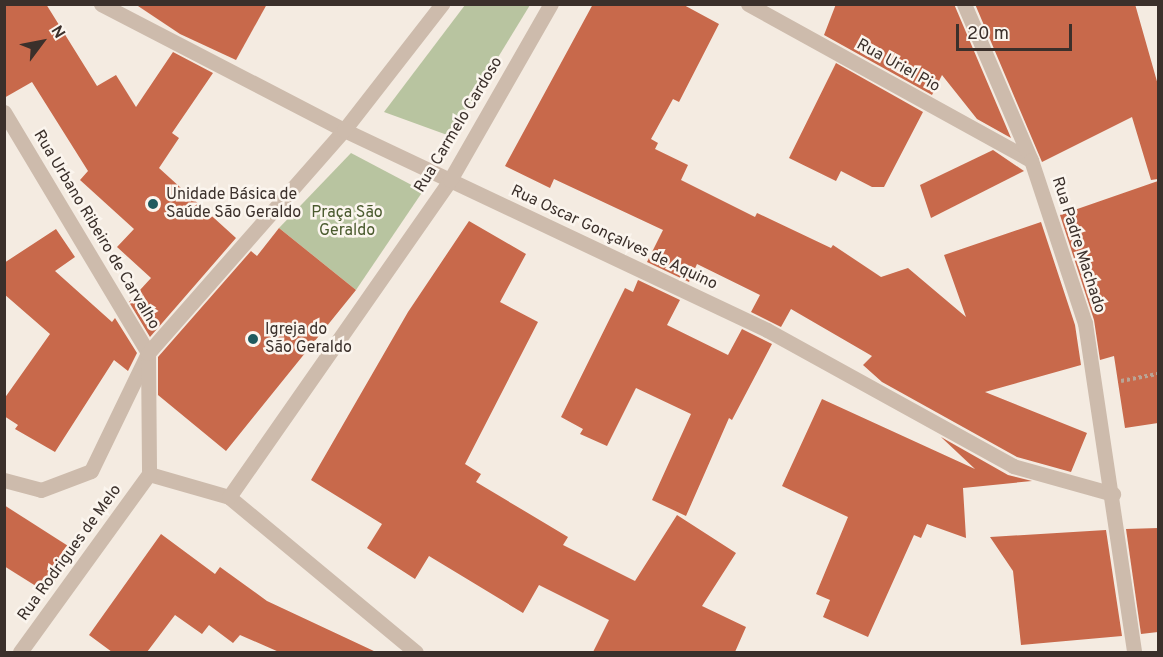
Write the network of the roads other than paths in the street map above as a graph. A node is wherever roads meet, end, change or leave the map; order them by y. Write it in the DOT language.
graph roads {
  1 [pos="101,4"];
  2 [pos="442,4"];
  3 [pos="551,4"];
  4 [pos="748,4"];
  5 [pos="963,4"];
  6 [pos="4,112"];
  7 [pos="344,130"];
  8 [pos="1031,160"];
  9 [pos="450,180"];
  10 [pos="148,353"];
  11 [pos="148,474"];
  12 [pos="4,480"];
  13 [pos="1113,494"];
  14 [pos="229,497"];
  15 [pos="20,652"];
  16 [pos="416,652"];
  17 [pos="1134,652"];
  1 -- 7 [label="street, Rua Oscar Gonçalves de Aquino"];
  2 -- 7 [label="street"];
  3 -- 9 [label="street, Rua Carmelo Cardoso"];
  4 -- 8 [label="street, Rua Uriel Pio"];
  5 -- 8 [label="street, Rua Padre Machado"];
  6 -- 10 [label="street, Rua Urbano Ribeiro de Carvalho"];
  7 -- 9 [label="street, Rua Oscar Gonçalves de Aquino"];
  7 -- 10 [label="street"];
  8 -- 13 [label="street, Rua Padre Machado"];
  9 -- 13 [label="street, Rua Oscar Gonçalves de Aquino"];
  9 -- 14 [label="street, Rua Carmelo Cardoso"];
  10 -- 11 [label="street, Rua Urbano Ribeiro de Carvalho"];
  10 -- 12 [label="street"];
  11 -- 14 [label="street"];
  11 -- 15 [label="street, Rua Rodrigues de Melo"];
  13 -- 17 [label="street, Rua Padre Machado"];
  14 -- 16 [label="street"];
}
